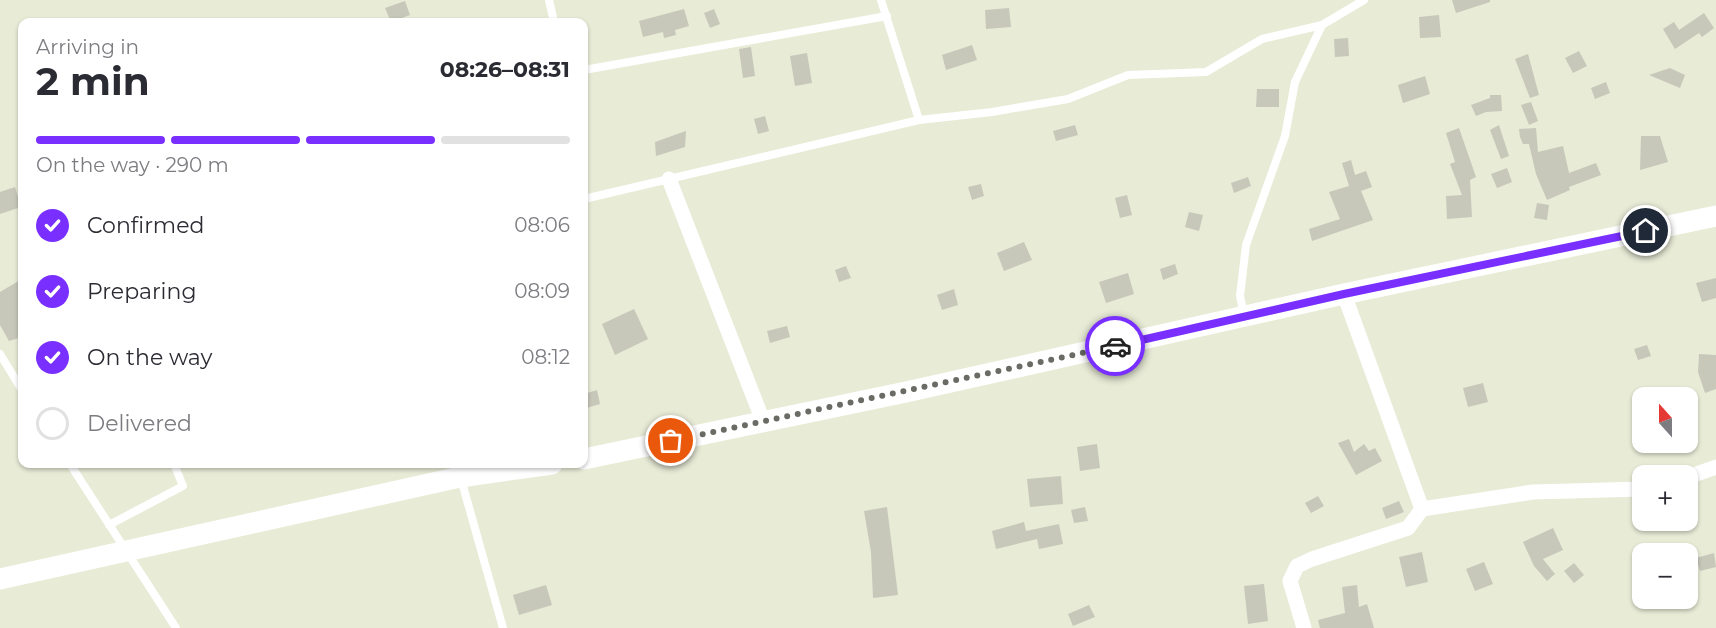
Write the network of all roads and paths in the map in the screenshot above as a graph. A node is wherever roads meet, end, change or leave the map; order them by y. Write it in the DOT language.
graph roads {
  1 [pos="549,0"];
  2 [pos="881,0"];
  3 [pos="1364,0"];
  4 [pos="886,16"];
  5 [pos="553,18"];
  6 [pos="1322,25"];
  7 [pos="588,69"];
  8 [pos="919,120"];
  9 [pos="669,179"];
  10 [pos="588,198"];
  11 [pos="1716,216"];
  12 [pos="1344,294"];
  13 [pos="1245,318"];
  14 [pos="0,354"];
  15 [pos="18,383"];
  16 [pos="763,421"];
  17 [pos="588,458"];
  18 [pos="1716,467"];
  19 [pos="73,468"];
  20 [pos="176,468"];
  21 [pos="524,468"];
  22 [pos="1698,473"];
  23 [pos="460,477"];
  24 [pos="1632,489"];
  25 [pos="1422,509"];
  26 [pos="109,525"];
  27 [pos="127,552"];
  28 [pos="0,579"];
  29 [pos="176,628"];
  30 [pos="503,628"];
  31 [pos="1304,628"];
  1 -- 5 [label="lane"];
  2 -- 4 [label="lane"];
  3 -- 6 [label="lane"];
  4 -- 7 [label="lane"];
  4 -- 8 [label="lane"];
  6 -- 8 [label="lane"];
  6 -- 13 [label="lane"];
  8 -- 9 [label="lane"];
  9 -- 10 [label="lane"];
  9 -- 16 [label="street"];
  11 -- 12 [label="main road"];
  12 -- 13 [label="main road"];
  12 -- 25 [label="street"];
  13 -- 16 [label="main road"];
  14 -- 15 [label="lane"];
  16 -- 17 [label="main road"];
  18 -- 22 [label="street"];
  19 -- 26 [label="lane"];
  20 -- 26 [label="lane"];
  21 -- 23 [label="main road"];
  23 -- 27 [label="main road"];
  23 -- 30 [label="lane"];
  24 -- 25 [label="street"];
  25 -- 31 [label="street"];
  26 -- 27 [label="lane"];
  27 -- 28 [label="main road"];
  27 -- 29 [label="lane"];
}
